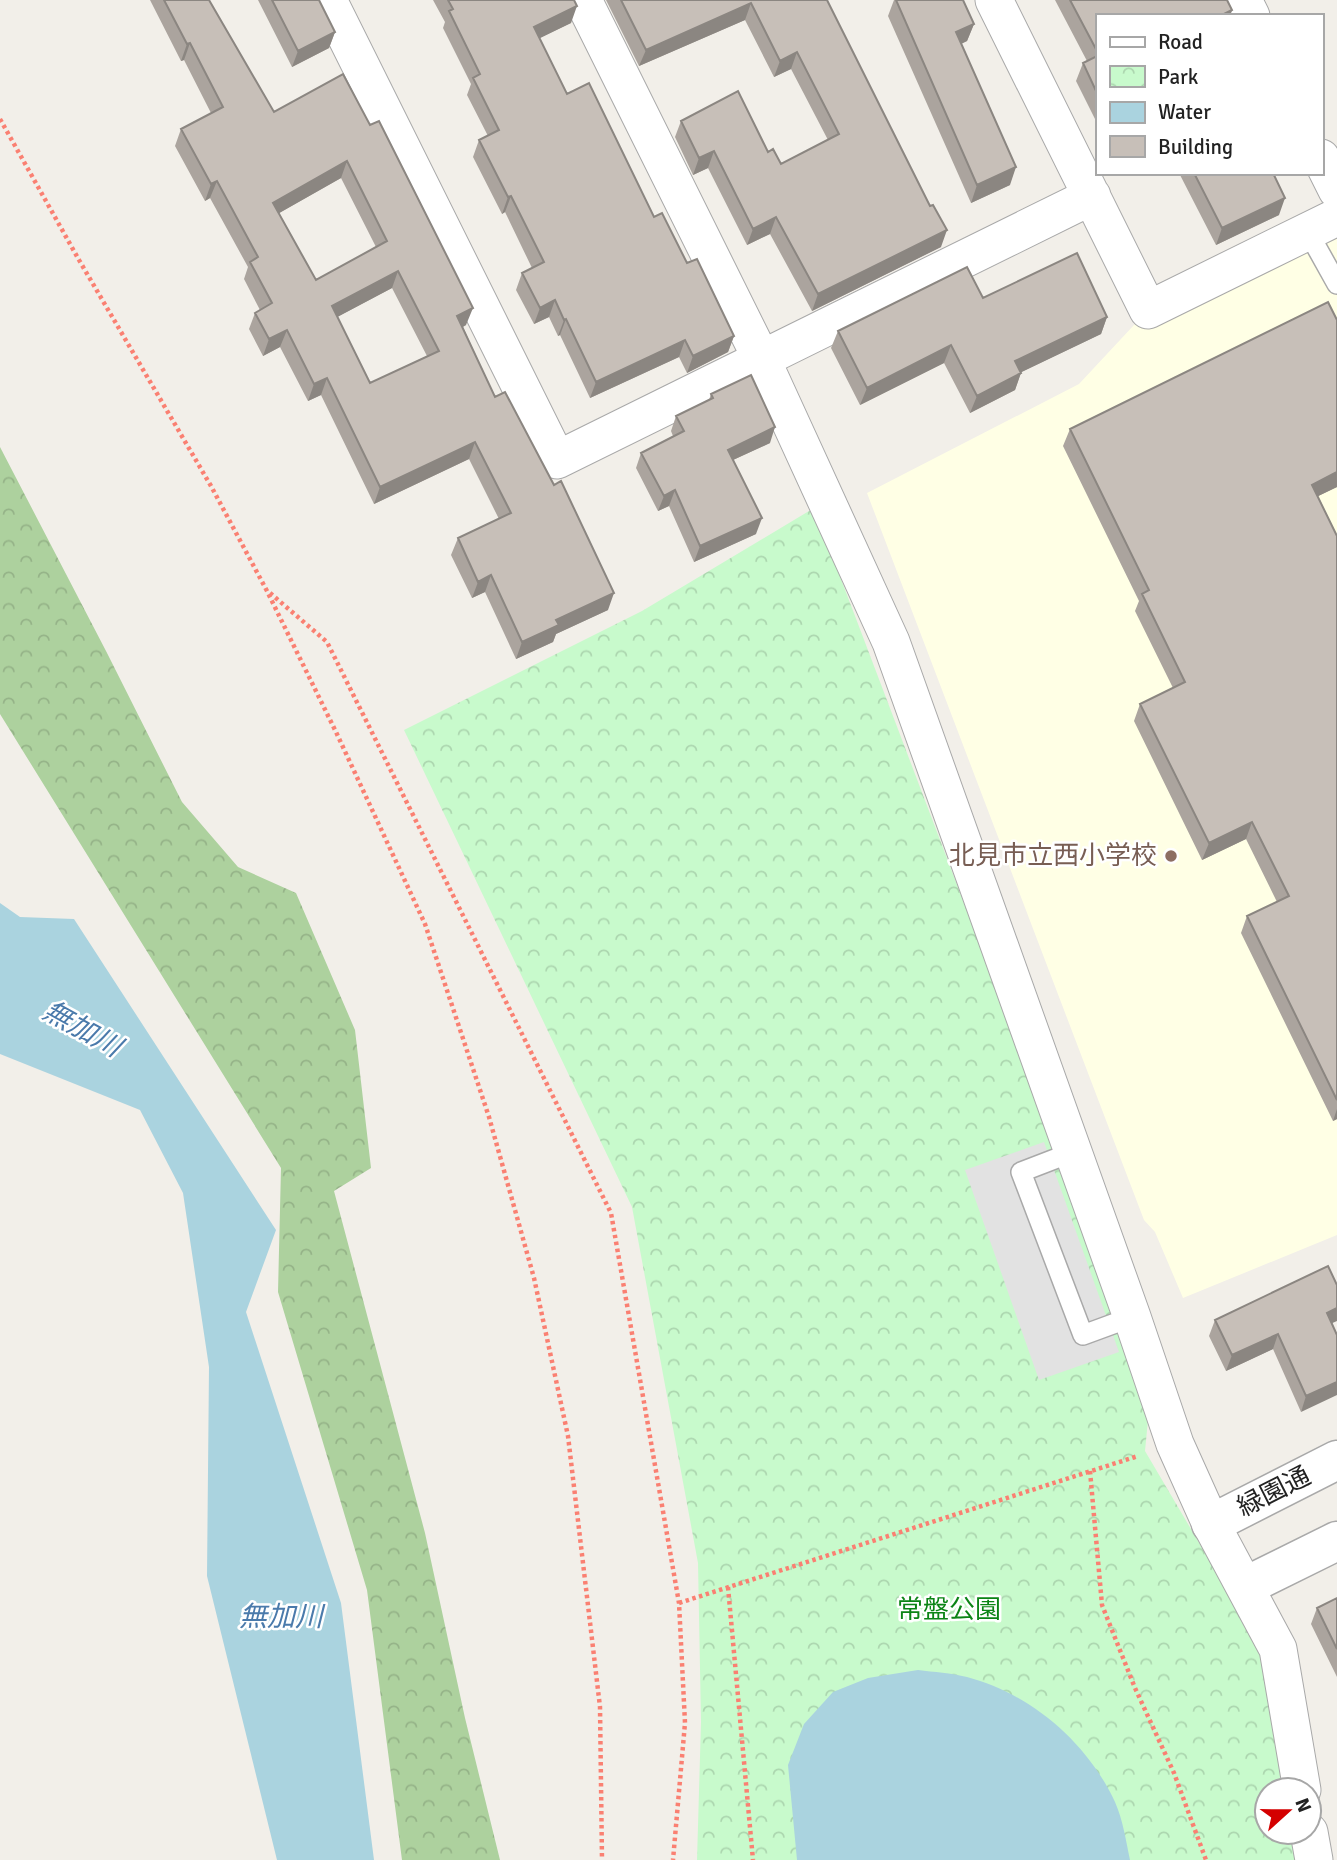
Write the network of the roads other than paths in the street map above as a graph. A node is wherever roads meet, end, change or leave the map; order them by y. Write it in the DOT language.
graph roads {
  1 [pos="328,0"];
  2 [pos="583,0"];
  3 [pos="994,0"];
  4 [pos="1323,162"];
  5 [pos="1337,190"];
  6 [pos="1092,195"];
  7 [pos="1323,225"];
  8 [pos="1337,284"];
  9 [pos="761,358"];
  10 [pos="1073,1153"];
  11 [pos="1132,1317"];
  12 [pos="1337,1460"];
  13 [pos="1211,1524"];
  14 [pos="1337,1541"];
  15 [pos="1246,1586"];
  16 [pos="1300,1776"];
  1 -- 9 [label="street"];
  2 -- 9 [label="street"];
  3 -- 6 [label="street"];
  4 -- 5 [label="street"];
  6 -- 7 [label="street"];
  6 -- 9 [label="street"];
  7 -- 8 [label="lane"];
  9 -- 10 [label="street"];
  10 -- 11 [label="street"];
  10 -- 11 [label="lane"];
  11 -- 13 [label="street"];
  12 -- 13 [label="street, 緑園通"];
  13 -- 15 [label="street"];
  14 -- 15 [label="street"];
  15 -- 16 [label="street"];
}
